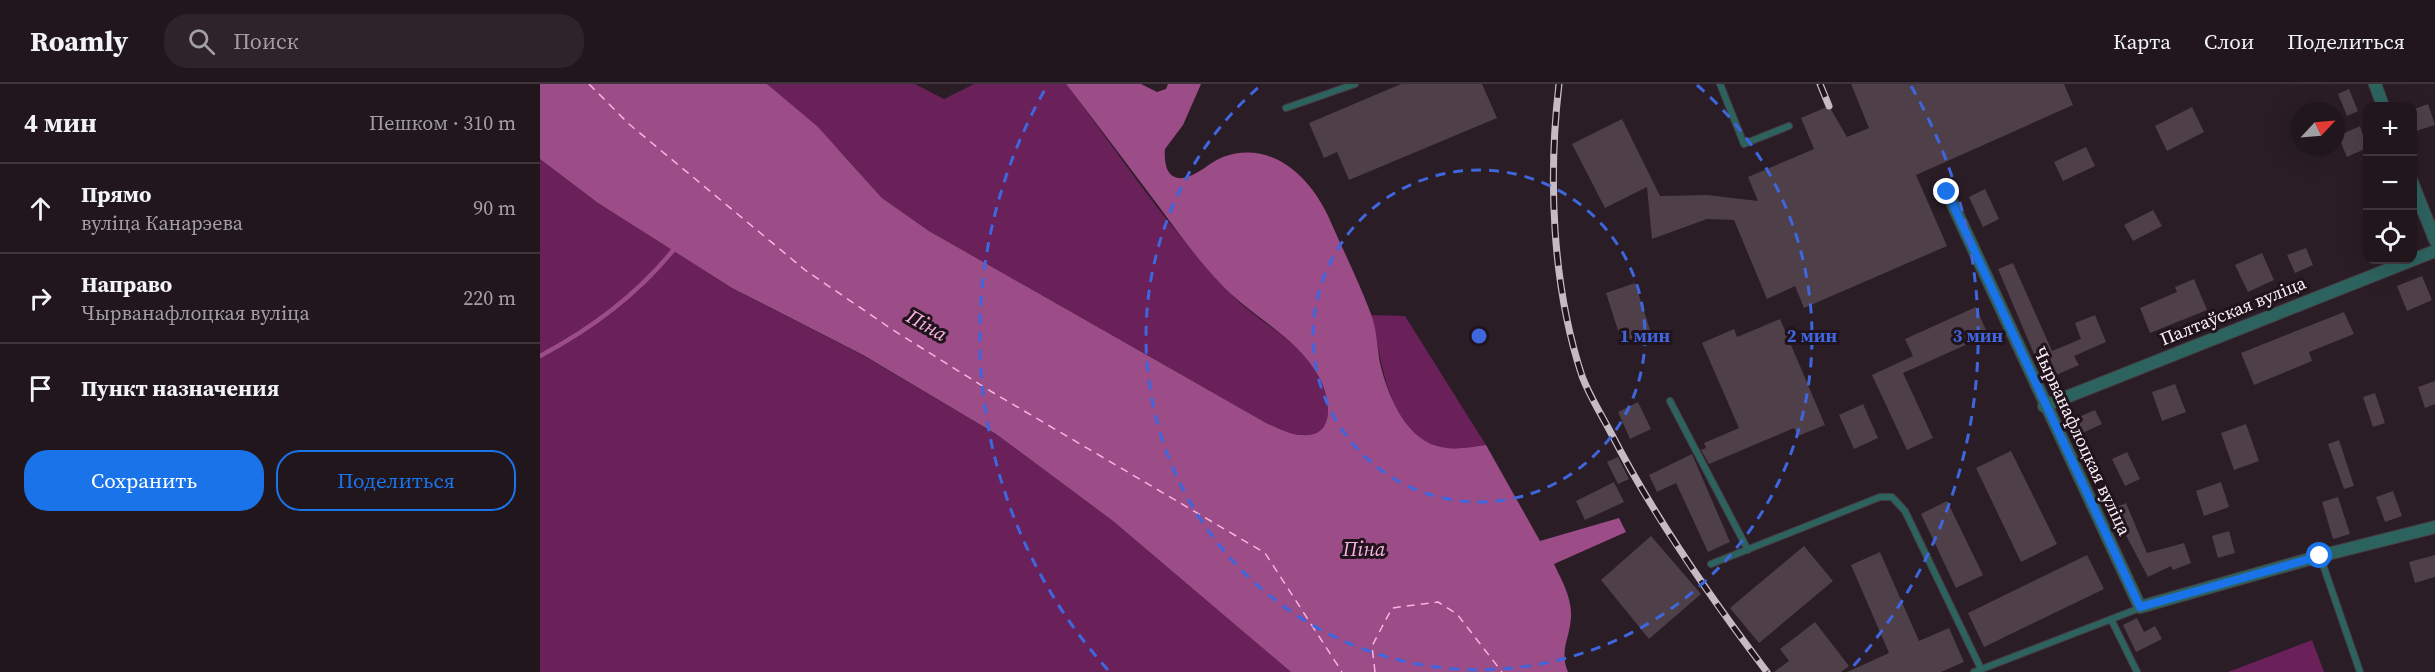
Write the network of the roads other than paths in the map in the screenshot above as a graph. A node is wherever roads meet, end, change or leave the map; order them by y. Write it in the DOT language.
graph roads {
  1 [pos="1354,84"];
  2 [pos="1720,84"];
  3 [pos="2375,84"];
  4 [pos="1339,87"];
  5 [pos="2382,102"];
  6 [pos="1286,108"];
  7 [pos="1789,126"];
  8 [pos="1947,192"];
  9 [pos="2417,195"];
  10 [pos="2435,240"];
  11 [pos="2435,251"];
  12 [pos="1670,401"];
  13 [pos="2044,405"];
  14 [pos="2435,527"];
  15 [pos="1748,550"];
  16 [pos="2320,556"];
  17 [pos="1711,564"];
  18 [pos="2140,607"];
  19 [pos="2111,619"];
  20 [pos="1981,669"];
  21 [pos="1974,672"];
  22 [pos="2137,672"];
  23 [pos="2360,672"];
  1 -- 4 [label="lane"];
  2 -- 7 [label="lane"];
  3 -- 5 [label="street"];
  4 -- 6 [label="lane"];
  8 -- 13 [label="street, Чырванафлоцкая вуліца"];
  9 -- 10 [label="street"];
  11 -- 13 [label="street, Палтаўская вуліца"];
  12 -- 15 [label="lane"];
  13 -- 18 [label="street, Чырванафлоцкая вуліца"];
  14 -- 16 [label="street"];
  15 -- 17 [label="lane"];
  15 -- 20 [label="lane"];
  16 -- 18 [label="street"];
  16 -- 23 [label="lane"];
  18 -- 19 [label="lane"];
  19 -- 20 [label="lane"];
  19 -- 22 [label="lane"];
  20 -- 21 [label="lane"];
}
